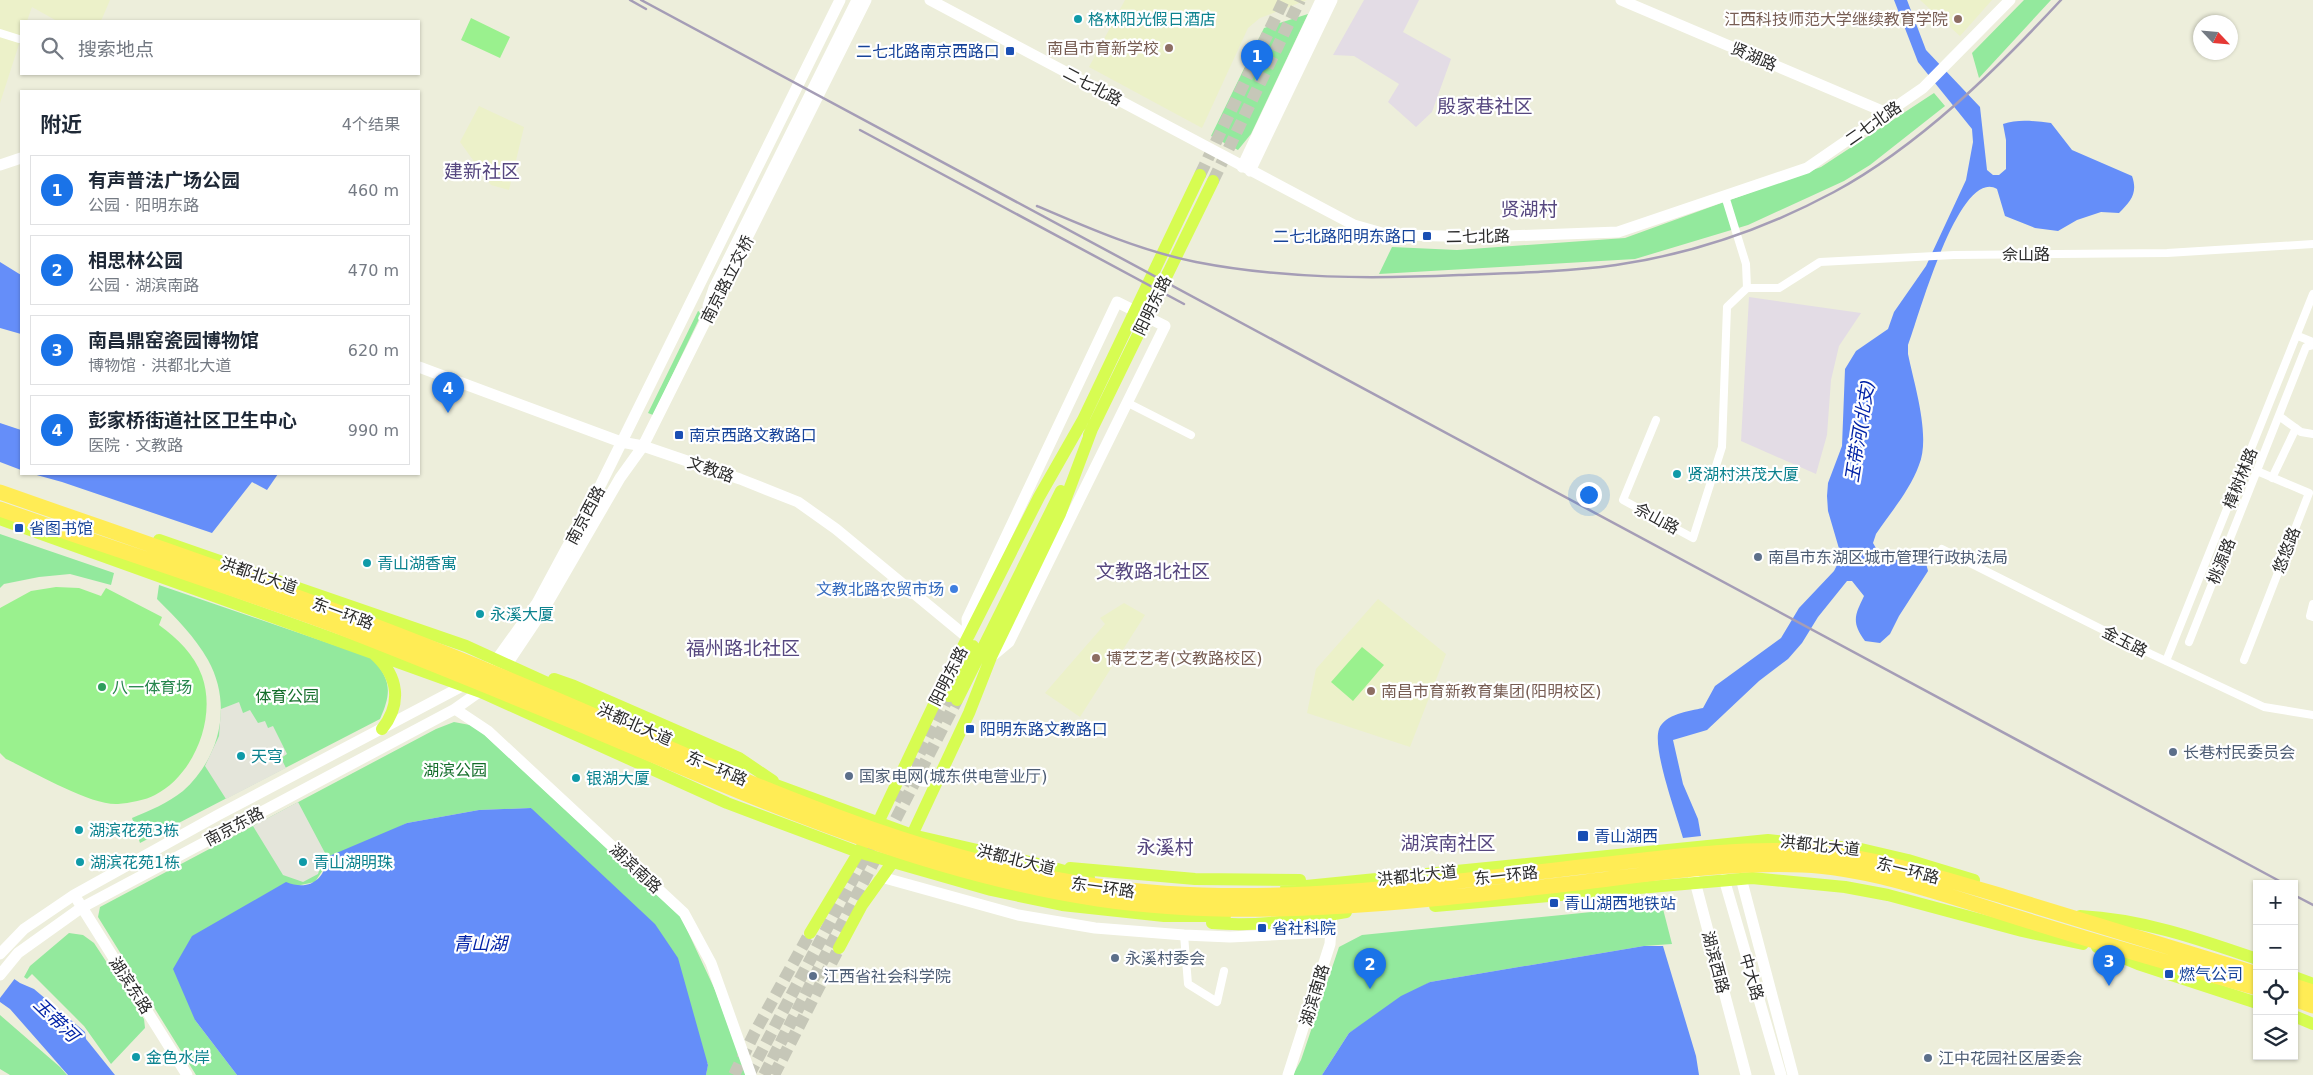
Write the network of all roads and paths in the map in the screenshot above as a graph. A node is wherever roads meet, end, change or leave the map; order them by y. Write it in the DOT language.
graph roads {
  1 [pos="840,0"];
  2 [pos="848,0"];
  3 [pos="857,0"];
  4 [pos="866,0"];
  5 [pos="930,0"];
  6 [pos="1321,0"];
  7 [pos="1332,0"];
  8 [pos="1621,0"];
  9 [pos="1630,0"];
  10 [pos="2010,0"];
  11 [pos="0,33"];
  12 [pos="19,39"];
  13 [pos="1888,112"];
  14 [pos="20,158"];
  15 [pos="1,167"];
  16 [pos="1246,169"];
  17 [pos="1200,175"];
  18 [pos="1213,182"];
  19 [pos="1725,196"];
  20 [pos="2313,244"];
  21 [pos="1747,288"];
  22 [pos="2313,294"];
  23 [pos="680,326"];
  24 [pos="699,333"];
  25 [pos="2298,336"];
  26 [pos="2313,343"];
  27 [pos="420,367"];
  28 [pos="1128,403"];
  29 [pos="2279,416"];
  30 [pos="1084,418"];
  31 [pos="1656,420"];
  32 [pos="2296,428"];
  33 [pos="1092,429"];
  34 [pos="2313,434"];
  35 [pos="1191,435"];
  36 [pos="621,442"];
  37 [pos="643,446"];
  38 [pos="2257,472"];
  39 [pos="2272,478"];
  40 [pos="0,486"];
  41 [pos="0,492"];
  42 [pos="2311,493"];
  43 [pos="0,509"];
  44 [pos="0,514"];
  45 [pos="0,518"];
  46 [pos="1942,549"];
  47 [pos="2313,604"];
  48 [pos="2313,617"];
  49 [pos="385,628"];
  50 [pos="968,638"];
  51 [pos="2189,642"];
  52 [pos="372,656"];
  53 [pos="991,657"];
  54 [pos="2244,660"];
  55 [pos="2166,661"];
  56 [pos="502,662"];
  57 [pos="464,686"];
  58 [pos="481,692"];
  59 [pos="455,709"];
  60 [pos="2313,715"];
  61 [pos="382,729"];
  62 [pos="906,764"];
  63 [pos="939,777"];
  64 [pos="784,788"];
  65 [pos="880,822"];
  66 [pos="912,835"];
  67 [pos="1688,848"];
  68 [pos="858,852"];
  69 [pos="893,861"];
  70 [pos="1047,866"];
  71 [pos="1540,871"];
  72 [pos="928,873"];
  73 [pos="881,877"];
  74 [pos="1741,878"];
  75 [pos="1724,879"];
  76 [pos="1695,882"];
  77 [pos="74,895"];
  78 [pos="1400,902"];
  79 [pos="81,908"];
  80 [pos="1332,912"];
  81 [pos="2065,915"];
  82 [pos="1330,932"];
  83 [pos="810,933"];
  84 [pos="2067,934"];
  85 [pos="1184,936"];
  86 [pos="839,948"];
  87 [pos="0,954"];
  88 [pos="2253,957"];
  89 [pos="2253,965"];
  90 [pos="1224,971"];
  91 [pos="3,972"];
  92 [pos="2298,972"];
  93 [pos="2253,973"];
  94 [pos="2298,978"];
  95 [pos="2313,978"];
  96 [pos="2313,984"];
  97 [pos="2253,987"];
  98 [pos="2298,987"];
  99 [pos="2253,992"];
  100 [pos="2313,992"];
  101 [pos="2298,1000"];
  102 [pos="2253,1002"];
  103 [pos="2298,1006"];
  104 [pos="2313,1006"];
  105 [pos="2313,1012"];
  106 [pos="2298,1018"];
  107 [pos="2313,1024"];
  108 [pos="187,1075"];
  109 [pos="751,1075"];
  110 [pos="1288,1075"];
  111 [pos="1746,1075"];
  112 [pos="1780,1075"];
  113 [pos="1793,1075"];
  1 -- 23 [label="main road, 南京路立交桥"];
  2 -- 23 [label="main road, 南京路立交桥"];
  3 -- 24 [label="main road, 南京路立交桥"];
  4 -- 24 [label="main road, 南京路立交桥"];
  5 -- 16 [label="main road, 二七北路"];
  6 -- 16 [label="main road"];
  7 -- 16 [label="main road"];
  8 -- 13 [label="main road, 贤湖路"];
  9 -- 13 [label="main road, 贤湖路"];
  10 -- 13 [label="main road, 二七北路"];
  11 -- 12 [label="street"];
  13 -- 19 [label="main road, 二七北路"];
  14 -- 15 [label="main road"];
  16 -- 19 [label="main road, 二七北路"];
  17 -- 30 [label="main road, 阳明东路"];
  18 -- 33 [label="main road, 阳明东路"];
  19 -- 21 [label="street"];
  20 -- 21 [label="street, 佘山路"];
  21 -- 31 [label="street, 佘山路"];
  22 -- 25 [label="street, 樟树林路"];
  23 -- 36 [label="main road, 南京西路"];
  24 -- 37 [label="main road, 南京西路"];
  25 -- 26 [label="street"];
  25 -- 55 [label="street, 樟树林路"];
  26 -- 29 [label="street, 桃源路"];
  27 -- 36 [label="main road, 文教路"];
  28 -- 35 [label="street"];
  28 -- 50 [label="main road"];
  28 -- 53 [label="main road"];
  29 -- 32 [label="street"];
  29 -- 38 [label="street, 桃源路"];
  30 -- 33 [label="main road, 阳明东路"];
  30 -- 50 [label="main road, 阳明东路"];
  32 -- 34 [label="street"];
  32 -- 39 [label="street"];
  33 -- 53 [label="main road, 阳明东路"];
  36 -- 37 [label="main road, 文教路"];
  36 -- 56 [label="main road, 南京西路"];
  37 -- 50 [label="main road, 文教路"];
  37 -- 56 [label="main road, 南京西路"];
  38 -- 39 [label="street, 悠悠路"];
  38 -- 51 [label="street, 桃源路"];
  39 -- 42 [label="street, 悠悠路"];
  40 -- 56 [label="main road, 洪都北大道"];
  41 -- 49 [label="highway, 东一环路"];
  42 -- 54 [label="street, 悠悠路"];
  43 -- 78 [label="highway, 东一环路"];
  44 -- 52 [label="main road"];
  45 -- 52 [label="main road, 洪都北大道"];
  46 -- 55 [label="street, 金玉路"];
  47 -- 48 [label="street"];
  49 -- 64 [label="main road"];
  49 -- 71 [label="highway, 东一环路"];
  50 -- 62 [label="main road, 阳明东路"];
  52 -- 57 [label="main road, 洪都北大道"];
  52 -- 61 [label="main road"];
  53 -- 63 [label="main road, 阳明东路"];
  55 -- 60 [label="street, 金玉路"];
  56 -- 57 [label="main road, 南京西路"];
  56 -- 58 [label="main road, 南京西路"];
  56 -- 64 [label="main road, 洪都北大道"];
  57 -- 58 [label="main road, 洪都北大道"];
  57 -- 61 [label="main road, 南京东路"];
  58 -- 59 [label="main road, 南京东路"];
  58 -- 68 [label="main road, 洪都北大道"];
  59 -- 79 [label="main road, 南京东路"];
  59 -- 109 [label="main road, 湖滨南路"];
  61 -- 77 [label="main road, 南京东路"];
  62 -- 63 [label="street"];
  62 -- 65 [label="main road, 阳明东路"];
  63 -- 66 [label="main road, 阳明东路"];
  64 -- 65 [label="main road, 洪都北大道"];
  65 -- 66 [label="main road, 洪都北大道"];
  65 -- 68 [label="main road, 阳明东路"];
  66 -- 69 [label="main road, 阳明东路"];
  66 -- 70 [label="main road, 洪都北大道"];
  67 -- 70 [label="main road, 洪都北大道"];
  67 -- 76 [label="main road, 湖滨西路"];
  67 -- 89 [label="main road, 洪都北大道"];
  68 -- 69 [label="main road, 洪都北大道"];
  68 -- 83 [label="main road, 阳明东路"];
  69 -- 72 [label="main road, 洪都北大道"];
  69 -- 73 [label="main road, 阳明东路"];
  70 -- 71 [label="main road"];
  71 -- 81 [label="highway, 东一环路"];
  72 -- 78 [label="main road"];
  72 -- 80 [label="main road, 洪都北大道"];
  73 -- 85 [label="main road"];
  73 -- 86 [label="main road, 阳明东路"];
  74 -- 75 [label="main road, 洪都北大道"];
  74 -- 99 [label="main road, 洪都北大道"];
  74 -- 113 [label="main road, 中大路"];
  75 -- 76 [label="main road, 洪都北大道"];
  75 -- 112 [label="main road, 中大路"];
  76 -- 80 [label="main road, 洪都北大道"];
  76 -- 111 [label="main road, 湖滨西路"];
  77 -- 79 [label="main road, 湖滨东路"];
  77 -- 87 [label="main road, 南京东路"];
  78 -- 84 [label="highway, 东一环路"];
  79 -- 91 [label="main road, 南京东路"];
  79 -- 108 [label="main road, 湖滨东路"];
  80 -- 82 [label="main road, 湖滨南路"];
  81 -- 88 [label="main road"];
  81 -- 93 [label="highway, 东一环路"];
  82 -- 85 [label="main road"];
  82 -- 110 [label="main road, 湖滨南路"];
  84 -- 97 [label="highway, 东一环路"];
  84 -- 102 [label="main road"];
  85 -- 90 [label="street"];
  92 -- 95 [label="main road"];
  94 -- 96 [label="main road"];
  98 -- 100 [label="highway"];
  101 -- 104 [label="highway"];
  103 -- 105 [label="main road"];
  106 -- 107 [label="main road"];
}
